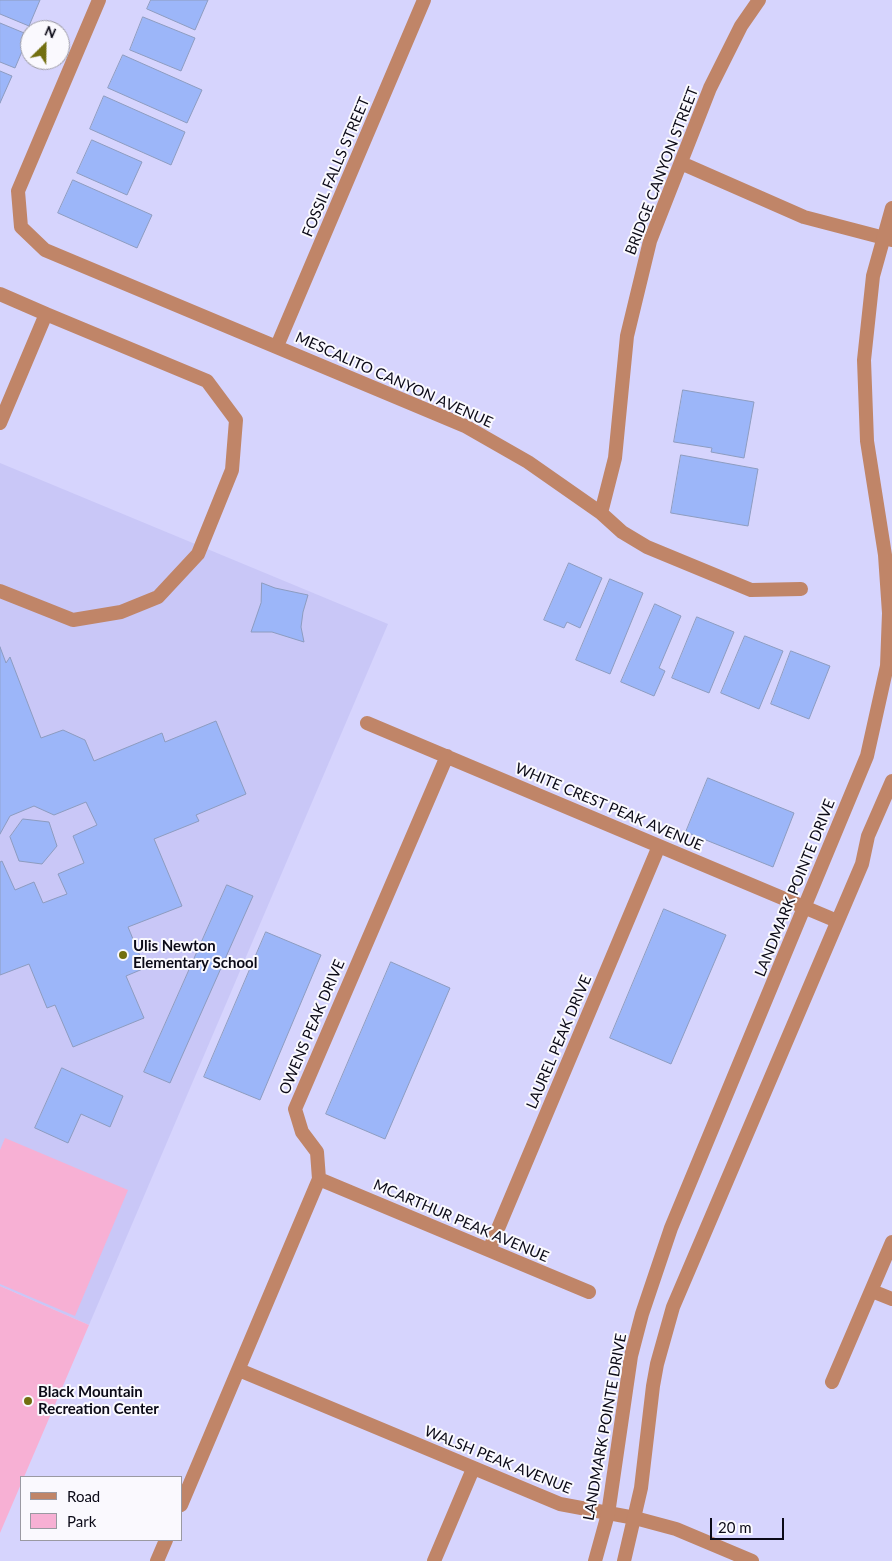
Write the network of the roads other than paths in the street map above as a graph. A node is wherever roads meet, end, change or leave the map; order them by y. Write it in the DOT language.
graph roads {
  1 [pos="99,0"];
  2 [pos="424,0"];
  3 [pos="759,0"];
  4 [pos="681,163"];
  5 [pos="892,208"];
  6 [pos="887,239"];
  7 [pos="0,294"];
  8 [pos="46,314"];
  9 [pos="277,346"];
  10 [pos="0,423"];
  11 [pos="601,513"];
  12 [pos="801,589"];
  13 [pos="0,591"];
  14 [pos="890,667"];
  15 [pos="367,723"];
  16 [pos="447,756"];
  17 [pos="892,781"];
  18 [pos="660,846"];
  19 [pos="805,908"];
  20 [pos="838,921"];
  21 [pos="320,1179"];
  22 [pos="892,1242"];
  23 [pos="489,1250"];
  24 [pos="872,1291"];
  25 [pos="589,1292"];
  26 [pos="892,1299"];
  27 [pos="239,1370"];
  28 [pos="832,1382"];
  29 [pos="473,1468"];
  30 [pos="182,1503"];
  31 [pos="608,1514"];
  32 [pos="635,1518"];
  33 [pos="166,1541"];
  34 [pos="161,1560"];
  35 [pos="434,1561"];
  36 [pos="595,1561"];
  37 [pos="624,1561"];
  38 [pos="752,1561"];
  1 -- 9 [label="street, MESCALITO CANYON AVENUE"];
  2 -- 9 [label="street, FOSSIL FALLS STREET"];
  3 -- 4 [label="street, BRIDGE CANYON STREET"];
  4 -- 6 [label="street"];
  4 -- 11 [label="street, BRIDGE CANYON STREET"];
  5 -- 6 [label="street, LANDMARK POINTE DRIVE"];
  6 -- 14 [label="street, LANDMARK POINTE DRIVE"];
  7 -- 8 [label="street"];
  8 -- 10 [label="street"];
  8 -- 13 [label="street"];
  9 -- 11 [label="street, MESCALITO CANYON AVENUE"];
  11 -- 12 [label="street, MESCALITO CANYON AVENUE"];
  14 -- 19 [label="street, LANDMARK POINTE DRIVE"];
  15 -- 16 [label="street, WHITE CREST PEAK AVENUE"];
  16 -- 18 [label="street, WHITE CREST PEAK AVENUE"];
  16 -- 21 [label="street, OWENS PEAK DRIVE"];
  17 -- 20 [label="street"];
  18 -- 19 [label="street, WHITE CREST PEAK AVENUE"];
  18 -- 23 [label="street, LAUREL PEAK DRIVE"];
  19 -- 20 [label="street, WHITE CREST PEAK AVENUE"];
  19 -- 31 [label="street, LANDMARK POINTE DRIVE"];
  20 -- 32 [label="street"];
  21 -- 23 [label="street, MCARTHUR PEAK AVENUE"];
  21 -- 27 [label="street, OWENS PEAK DRIVE"];
  22 -- 24 [label="street"];
  23 -- 25 [label="street, MCARTHUR PEAK AVENUE"];
  24 -- 26 [label="street"];
  24 -- 28 [label="street"];
  27 -- 29 [label="street, WALSH PEAK AVENUE"];
  27 -- 30 [label="street, OWENS PEAK DRIVE"];
  29 -- 31 [label="street, WALSH PEAK AVENUE"];
  29 -- 35 [label="street"];
  31 -- 32 [label="street, WALSH PEAK AVENUE"];
  31 -- 36 [label="street, LANDMARK POINTE DRIVE"];
  32 -- 37 [label="street"];
  32 -- 38 [label="street, WALSH PEAK AVENUE"];
  33 -- 34 [label="street"];
}
